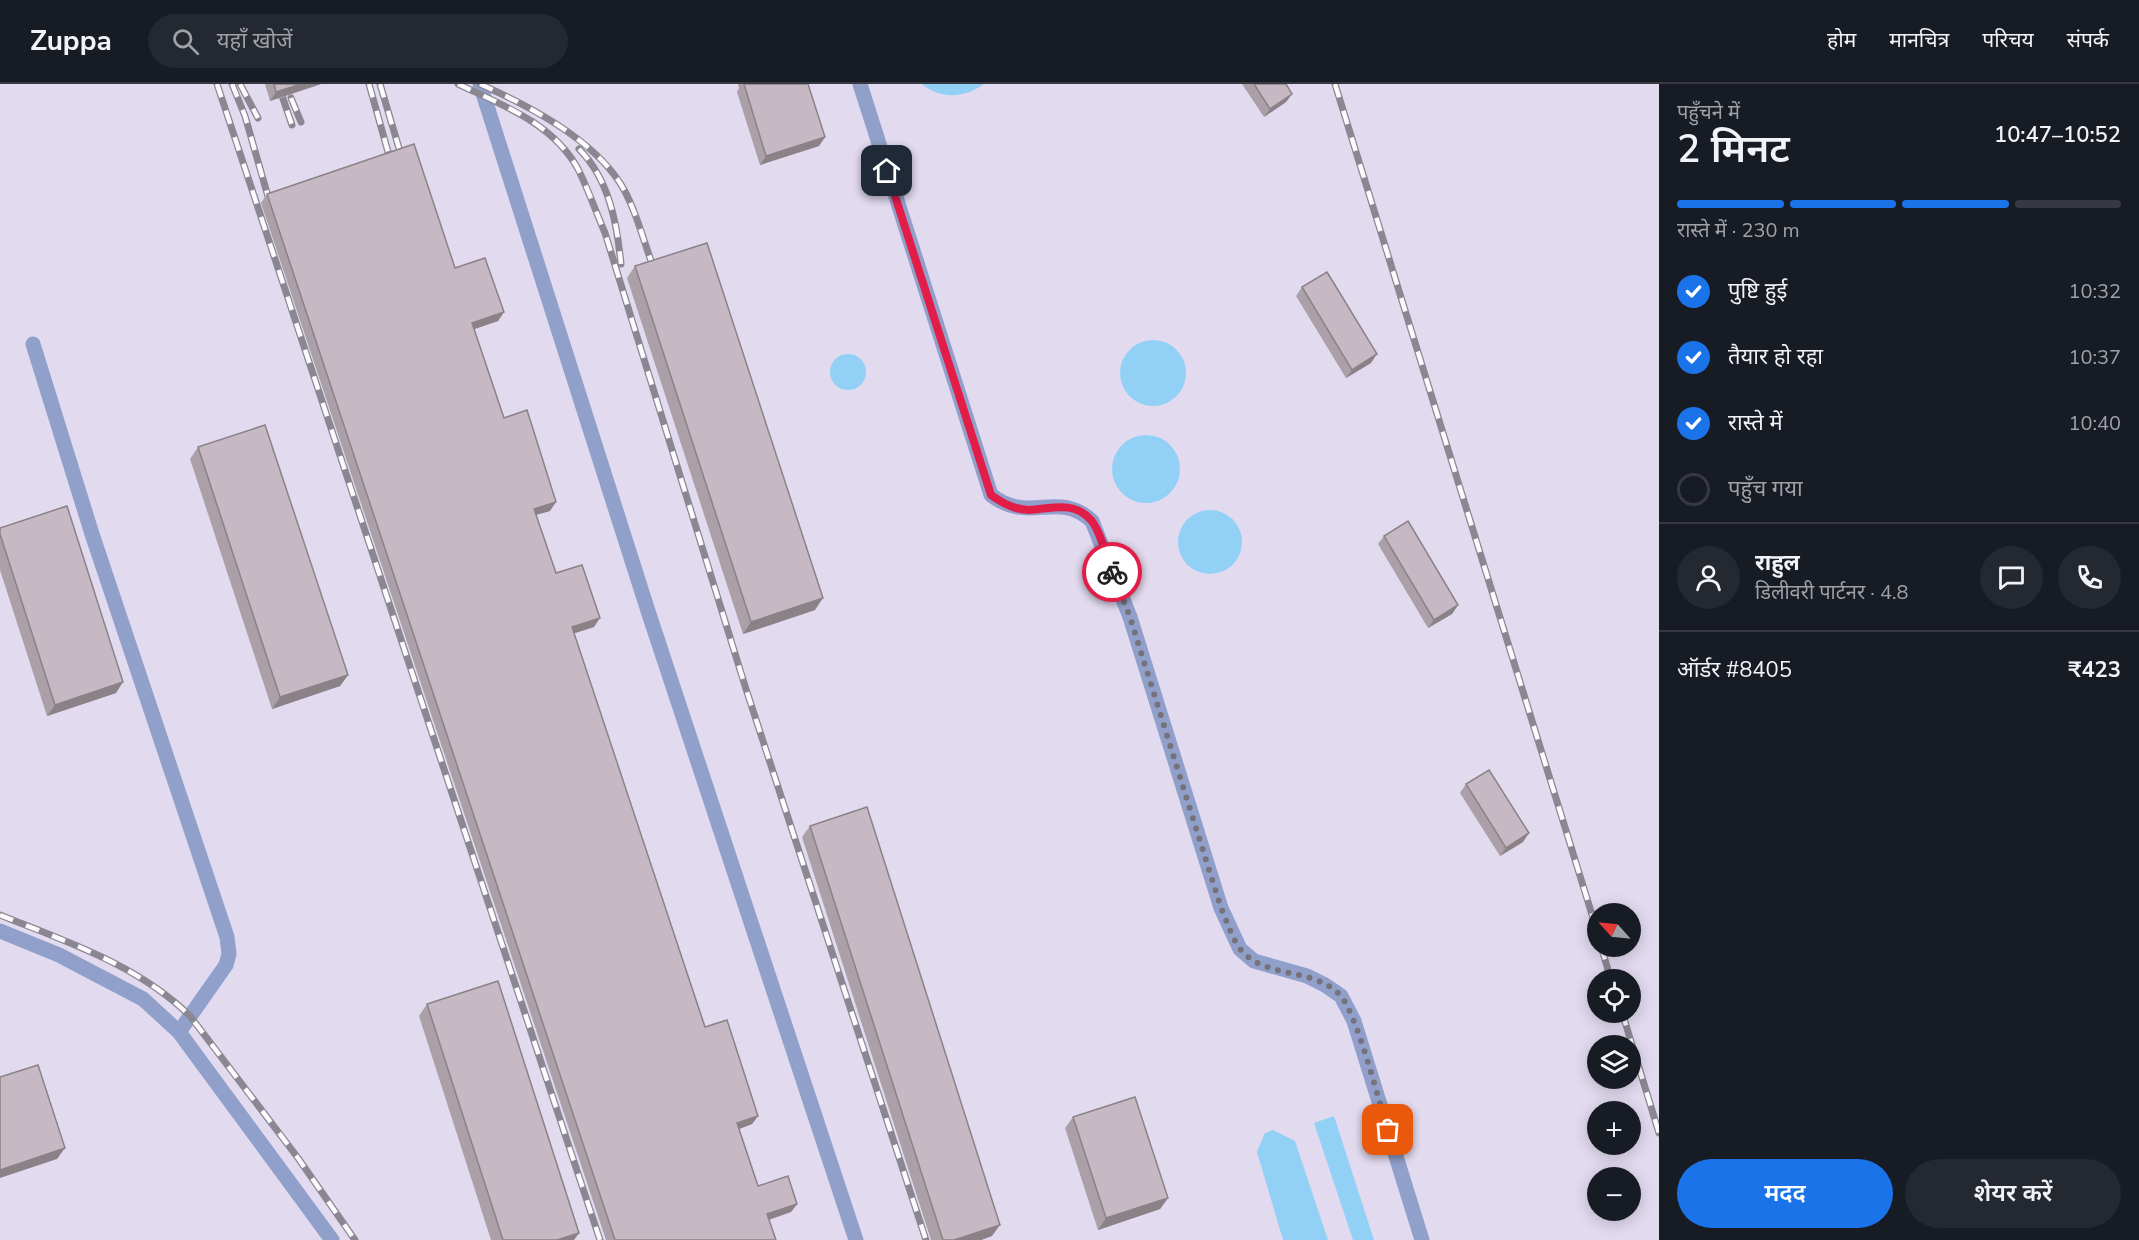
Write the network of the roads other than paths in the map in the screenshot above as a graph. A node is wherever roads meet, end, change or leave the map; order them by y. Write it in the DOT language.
graph roads {
  1 [pos="480,84"];
  2 [pos="860,84"];
  3 [pos="33,344"];
  4 [pos="0,931"];
  5 [pos="179,1032"];
  6 [pos="332,1240"];
  7 [pos="856,1240"];
  8 [pos="1422,1240"];
  1 -- 7 [label="lane"];
  2 -- 8 [label="lane"];
  3 -- 5 [label="lane"];
  4 -- 5 [label="lane"];
  5 -- 6 [label="lane"];
}
